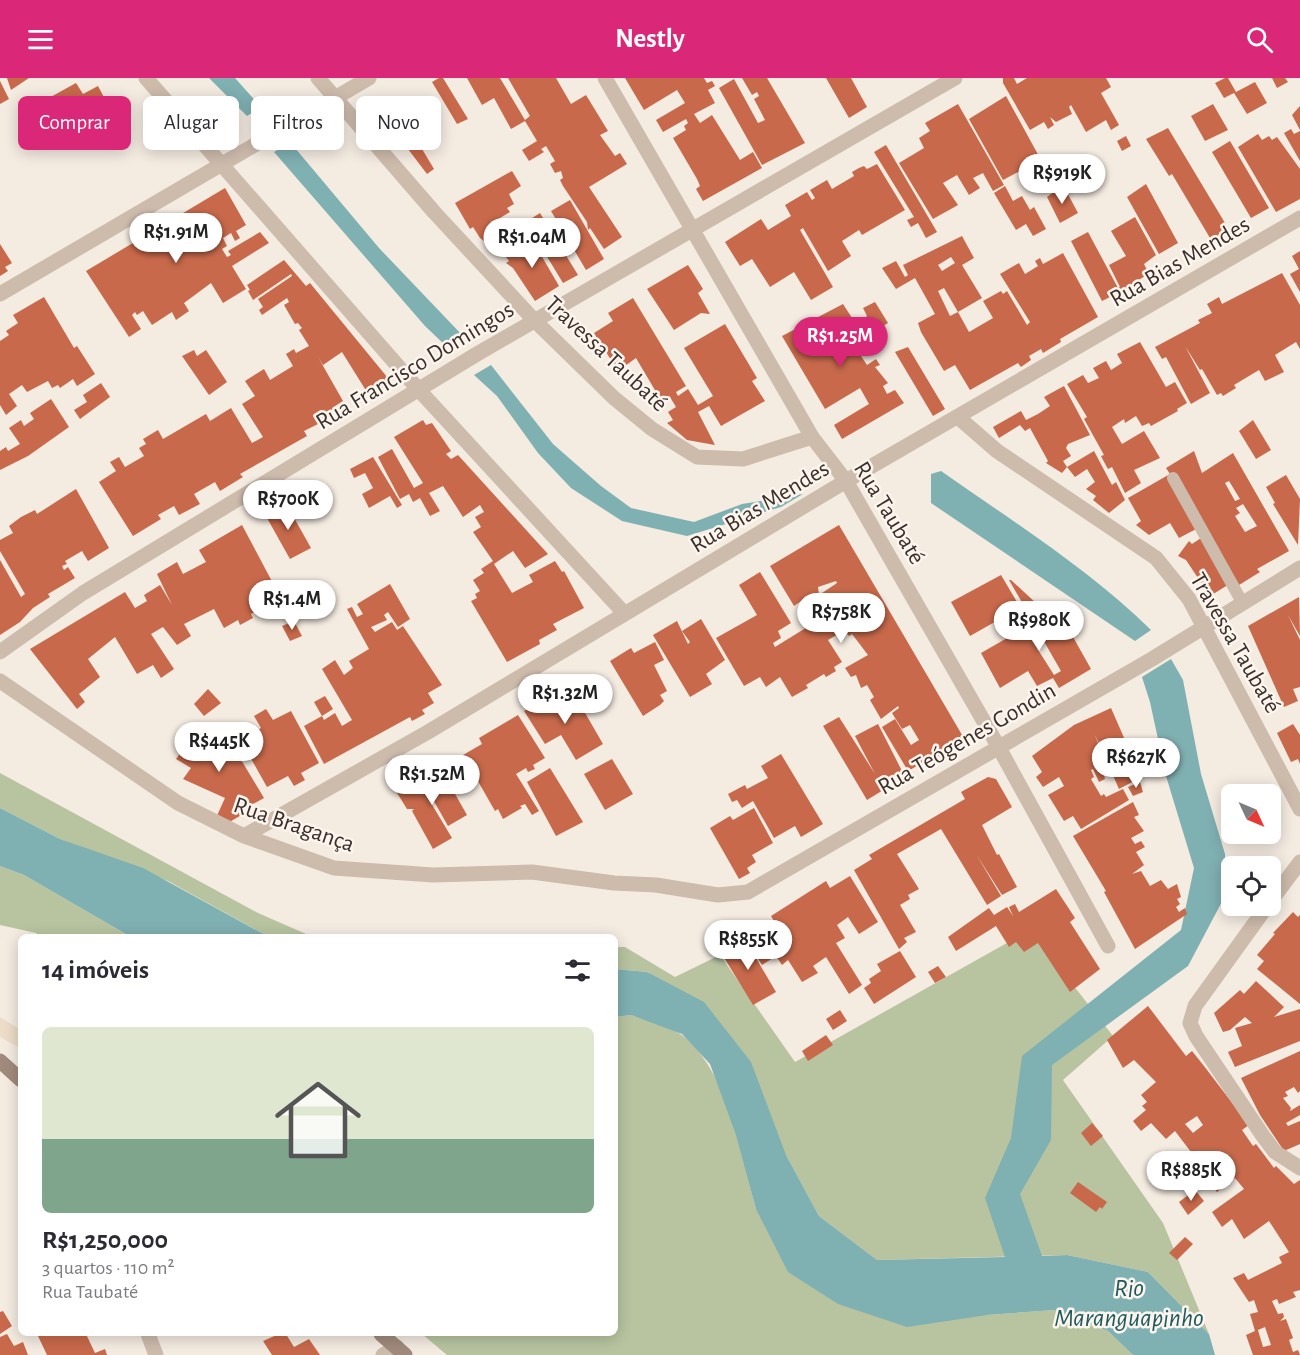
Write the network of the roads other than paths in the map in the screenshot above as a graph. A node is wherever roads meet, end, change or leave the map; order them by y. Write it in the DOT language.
graph roads {
  1 [pos="146,78"];
  2 [pos="318,78"];
  3 [pos="369,78"];
  4 [pos="605,78"];
  5 [pos="955,78"];
  6 [pos="333,96"];
  7 [pos="338,96"];
  8 [pos="344,108"];
  9 [pos="251,146"];
  10 [pos="222,165"];
  11 [pos="1300,218"];
  12 [pos="694,230"];
  13 [pos="0,294"];
  14 [pos="534,320"];
  15 [pos="418,390"];
  16 [pos="959,418"];
  17 [pos="812,437"];
  18 [pos="1173,478"];
  19 [pos="846,481"];
  20 [pos="1300,568"];
  21 [pos="1242,602"];
  22 [pos="624,614"];
  23 [pos="1204,625"];
  24 [pos="0,652"];
  25 [pos="0,681"];
  26 [pos="998,746"];
  27 [pos="1300,808"];
  28 [pos="244,836"];
  29 [pos="1300,862"];
  30 [pos="1281,887"];
  31 [pos="748,892"];
  32 [pos="1261,916"];
  33 [pos="1108,946"];
  34 [pos="0,1061"];
  35 [pos="18,1077"];
  36 [pos="1300,1168"];
  37 [pos="149,1336"];
  38 [pos="383,1336"];
  39 [pos="401,1351"];
  40 [pos="156,1355"];
  41 [pos="383,1355"];
  1 -- 10 [label="street"];
  2 -- 6 [label="street, Travessa Taubaté"];
  3 -- 7 [label="street"];
  4 -- 12 [label="street, Rua Taubaté"];
  5 -- 12 [label="street, Rua Francisco Domingos"];
  8 -- 14 [label="street, Travessa Taubaté"];
  9 -- 10 [label="street"];
  10 -- 13 [label="street"];
  10 -- 15 [label="street"];
  11 -- 16 [label="street, Rua Bias Mendes"];
  12 -- 14 [label="street, Rua Francisco Domingos"];
  12 -- 17 [label="street, Rua Taubaté"];
  14 -- 15 [label="street, Rua Francisco Domingos"];
  14 -- 17 [label="street, Travessa Taubaté"];
  15 -- 22 [label="street"];
  15 -- 24 [label="street, Rua Francisco Domingos"];
  16 -- 19 [label="street, Rua Bias Mendes"];
  16 -- 23 [label="street, Travessa Taubaté"];
  17 -- 19 [label="street, Rua Taubaté"];
  18 -- 21 [label="lane"];
  19 -- 22 [label="street, Rua Bias Mendes"];
  19 -- 26 [label="street, Rua Taubaté"];
  20 -- 21 [label="street, Rua Teógenes Gondin"];
  21 -- 23 [label="street, Rua Teógenes Gondin"];
  22 -- 28 [label="street, Rua Bias Mendes"];
  23 -- 26 [label="street, Rua Teógenes Gondin"];
  23 -- 27 [label="street, Travessa Taubaté"];
  25 -- 28 [label="street, Rua Bragança"];
  26 -- 31 [label="street, Rua Teógenes Gondin"];
  26 -- 33 [label="street, Rua Taubaté"];
  28 -- 31 [label="street, Rua Bragança"];
  29 -- 30 [label="street"];
  32 -- 36 [label="street"];
  34 -- 35 [label="main road"];
  37 -- 40 [label="street"];
  38 -- 39 [label="main road"];
  39 -- 41 [label="street"];
}
